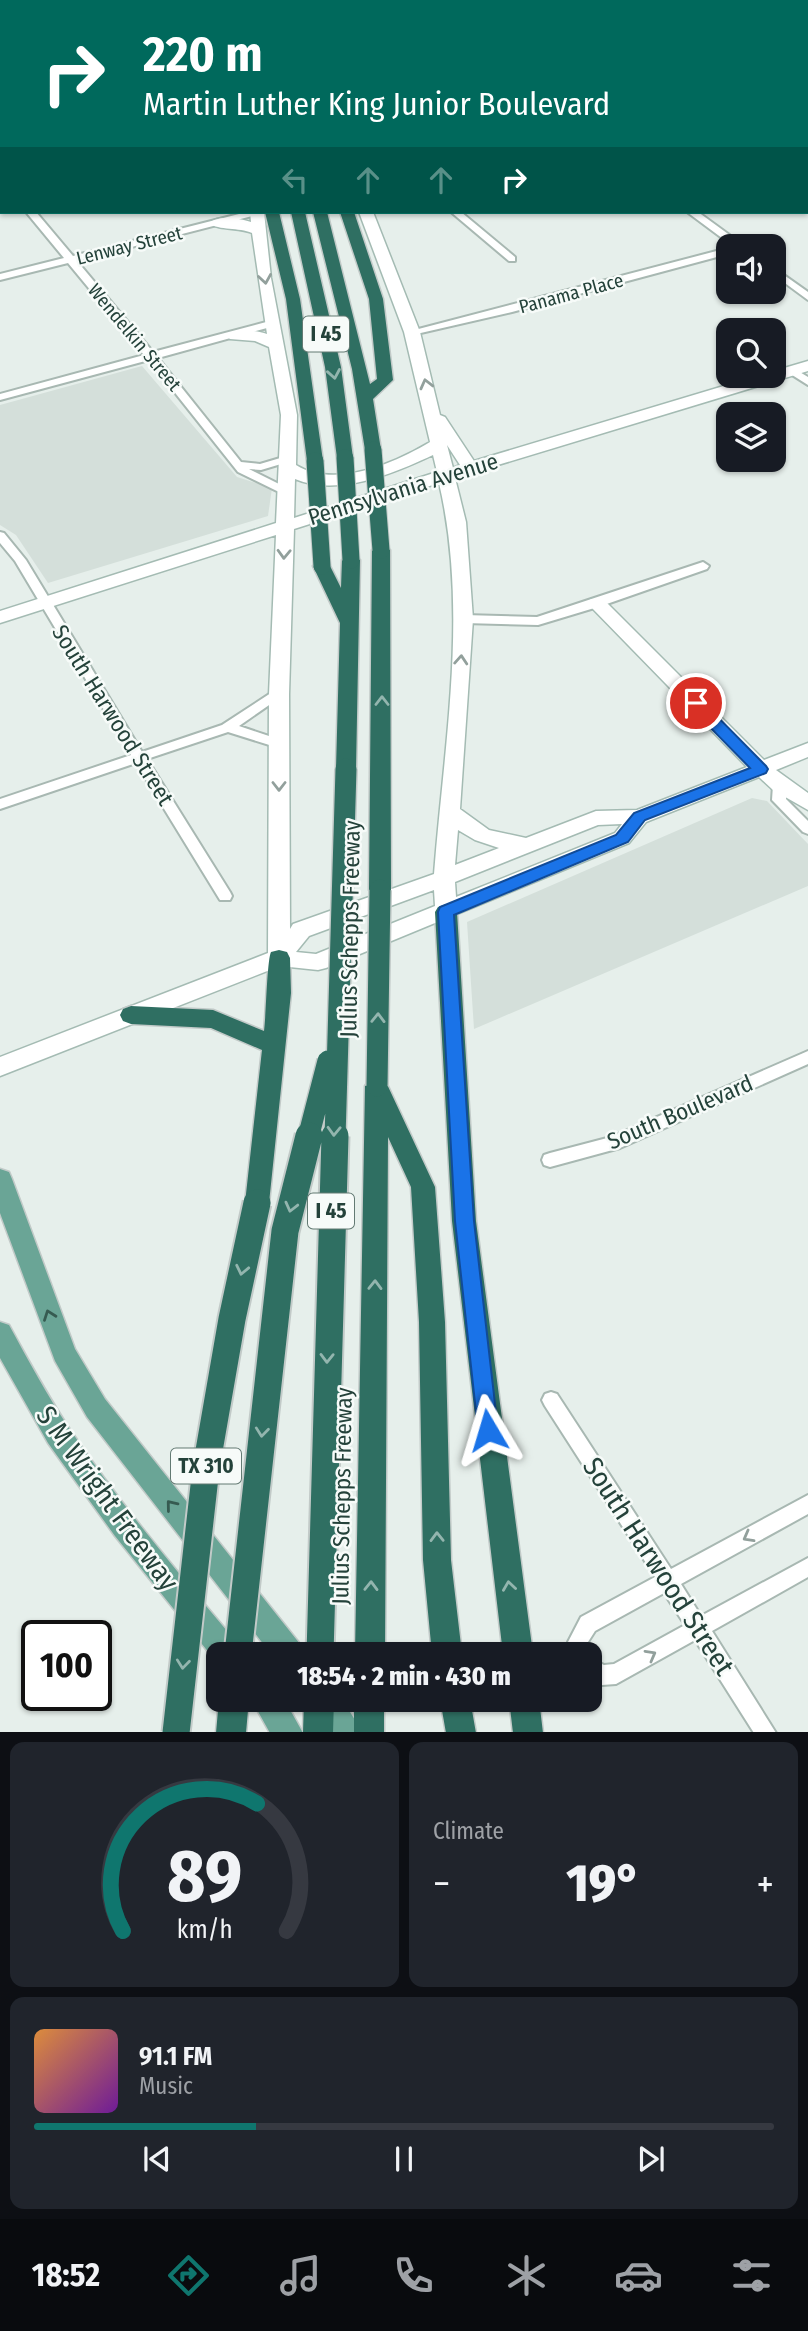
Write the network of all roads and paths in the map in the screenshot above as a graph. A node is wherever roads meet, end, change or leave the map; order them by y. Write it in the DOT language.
graph roads {
  1 [pos="33,214"];
  2 [pos="247,214"];
  3 [pos="255,214"];
  4 [pos="272,214"];
  5 [pos="298,214"];
  6 [pos="320,214"];
  7 [pos="348,214"];
  8 [pos="367,214"];
  9 [pos="458,214"];
  10 [pos="695,214"];
  11 [pos="216,223"];
  12 [pos="260,231"];
  13 [pos="723,234"];
  14 [pos="716,254"];
  15 [pos="512,259"];
  16 [pos="71,260"];
  17 [pos="0,277"];
  18 [pos="786,280"];
  19 [pos="808,297"];
  20 [pos="274,323"];
  21 [pos="412,332"];
  22 [pos="235,336"];
  23 [pos="276,344"];
  24 [pos="151,358"];
  25 [pos="801,368"];
  26 [pos="808,382"];
  27 [pos="0,397"];
  28 [pos="365,397"];
  29 [pos="432,409"];
  30 [pos="439,444"];
  31 [pos="237,463"];
  32 [pos="287,463"];
  33 [pos="470,468"];
  34 [pos="446,475"];
  35 [pos="285,491"];
  36 [pos="285,526"];
  37 [pos="0,535"];
  38 [pos="703,566"];
  39 [pos="44,603"];
  40 [pos="597,603"];
  41 [pos="0,617"];
  42 [pos="464,619"];
  43 [pos="351,625"];
  44 [pos="279,694"];
  45 [pos="226,728"];
  46 [pos="279,744"];
  47 [pos="808,750"];
  48 [pos="140,758"];
  49 [pos="761,769"];
  50 [pos="780,785"];
  51 [pos="808,803"];
  52 [pos="0,804"];
  53 [pos="449,811"];
  54 [pos="639,817"];
  55 [pos="808,829"];
  56 [pos="528,844"];
  57 [pos="444,878"];
  58 [pos="225,896"];
  59 [pos="446,912"];
  60 [pos="279,958"];
  61 [pos="131,1015"];
  62 [pos="338,1022"];
  63 [pos="274,1046"];
  64 [pos="808,1057"];
  65 [pos="0,1067"];
  66 [pos="377,1086"];
  67 [pos="550,1160"];
  68 [pos="0,1179"];
  69 [pos="0,1334"];
  70 [pos="551,1400"];
  71 [pos="808,1504"];
  72 [pos="808,1567"];
  73 [pos="669,1581"];
  74 [pos="698,1628"];
  75 [pos="218,1642"];
  76 [pos="239,1642"];
  77 [pos="281,1642"];
  78 [pos="320,1642"];
  79 [pos="370,1642"];
  80 [pos="446,1642"];
  81 [pos="516,1642"];
  82 [pos="578,1642"];
  83 [pos="602,1675"];
  84 [pos="233,1712"];
  85 [pos="274,1712"];
  86 [pos="320,1712"];
  87 [pos="332,1712"];
  88 [pos="369,1712"];
  89 [pos="457,1712"];
  90 [pos="526,1712"];
  91 [pos="176,1732"];
  92 [pos="231,1732"];
  93 [pos="288,1732"];
  94 [pos="318,1732"];
  95 [pos="348,1732"];
  96 [pos="369,1732"];
  97 [pos="461,1732"];
  98 [pos="528,1732"];
  99 [pos="766,1732"];
  1 -- 16 [label="street, Wendelkin Street"];
  2 -- 11 [label="street, Lenway Street"];
  3 -- 12 [label="main road"];
  4 -- 43 [label="highway, bridge"];
  5 -- 43 [label="highway, Julius Schepps Freeway / I 45, one-way, bridge"];
  6 -- 28 [label="highway, Julius Schepps Freeway / I 45"];
  7 -- 28 [label="highway"];
  8 -- 21 [label="main road"];
  9 -- 15 [label="street"];
  10 -- 13 [label="street"];
  11 -- 12 [label="main road"];
  11 -- 16 [label="street, Lenway Street"];
  12 -- 20 [label="main road, one-way"];
  14 -- 21 [label="street, Panama Place"];
  16 -- 17 [label="street, Lenway Street"];
  16 -- 24 [label="street, Wendelkin Street"];
  18 -- 19 [label="street"];
  20 -- 22 [label="street"];
  20 -- 23 [label="main road"];
  29 -- 21 [label="main road, one-way"];
  22 -- 23 [label="main road"];
  22 -- 24 [label="street"];
  23 -- 32 [label="main road"];
  24 -- 27 [label="street"];
  24 -- 31 [label="street, Wendelkin Street"];
  25 -- 26 [label="street"];
  25 -- 33 [label="main road, Pennsylvania Avenue"];
  66 -- 28 [label="highway, Julius Schepps Freeway / I 45, one-way, bridge"];
  29 -- 30 [label="main road"];
  29 -- 33 [label="main road"];
  30 -- 32 [label="main road"];
  30 -- 34 [label="main road"];
  31 -- 32 [label="street"];
  31 -- 35 [label="street, Wendelkin Street"];
  32 -- 35 [label="main road"];
  33 -- 34 [label="main road, Pennsylvania Avenue"];
  34 -- 36 [label="main road, Pennsylvania Avenue"];
  34 -- 42 [label="main road"];
  35 -- 36 [label="main road"];
  36 -- 39 [label="main road, Pennsylvania Avenue"];
  36 -- 44 [label="main road, one-way"];
  37 -- 39 [label="street, South Harwood Street"];
  38 -- 40 [label="street"];
  39 -- 41 [label="main road, Pennsylvania Avenue"];
  39 -- 48 [label="street, South Harwood Street"];
  40 -- 42 [label="street"];
  40 -- 49 [label="main road"];
  53 -- 42 [label="main road, one-way"];
  43 -- 62 [label="highway, Julius Schepps Freeway / I 45, bridge"];
  44 -- 45 [label="street"];
  44 -- 46 [label="main road"];
  45 -- 46 [label="street"];
  45 -- 48 [label="street"];
  46 -- 60 [label="main road, one-way"];
  47 -- 49 [label="main road"];
  48 -- 52 [label="street"];
  48 -- 58 [label="street, South Harwood Street"];
  49 -- 50 [label="main road"];
  49 -- 54 [label="main road"];
  50 -- 51 [label="main road"];
  50 -- 55 [label="street"];
  53 -- 56 [label="main road"];
  53 -- 57 [label="main road"];
  54 -- 56 [label="main road"];
  54 -- 59 [label="main road"];
  56 -- 57 [label="main road"];
  57 -- 59 [label="main road"];
  57 -- 60 [label="main road"];
  59 -- 60 [label="main road"];
  81 -- 59 [label="highway, one-way"];
  60 -- 61 [label="main road"];
  60 -- 63 [label="highway"];
  61 -- 63 [label="highway"];
  61 -- 65 [label="main road"];
  62 -- 76 [label="highway, one-way, bridge"];
  62 -- 78 [label="highway, Julius Schepps Freeway / I 45, one-way, bridge"];
  63 -- 91 [label="highway, TX 310, one-way, bridge"];
  64 -- 67 [label="street, South Boulevard"];
  79 -- 66 [label="highway, Julius Schepps Freeway / I 45, one-way"];
  80 -- 66 [label="highway, one-way"];
  77 -- 68 [label="main road, S M Wright Freeway, one-way"];
  69 -- 75 [label="main road, S M Wright Freeway"];
  70 -- 73 [label="street, South Harwood Street"];
  71 -- 73 [label="street, one-way"];
  72 -- 74 [label="street"];
  73 -- 74 [label="street, South Harwood Street"];
  73 -- 82 [label="street"];
  83 -- 74 [label="street, one-way"];
  74 -- 99 [label="street, South Harwood Street"];
  84 -- 92 [label="highway"];
  85 -- 93 [label="main road"];
  86 -- 94 [label="highway"];
  87 -- 95 [label="main road"];
  88 -- 96 [label="highway"];
  89 -- 97 [label="highway"];
  90 -- 98 [label="highway"];
}
